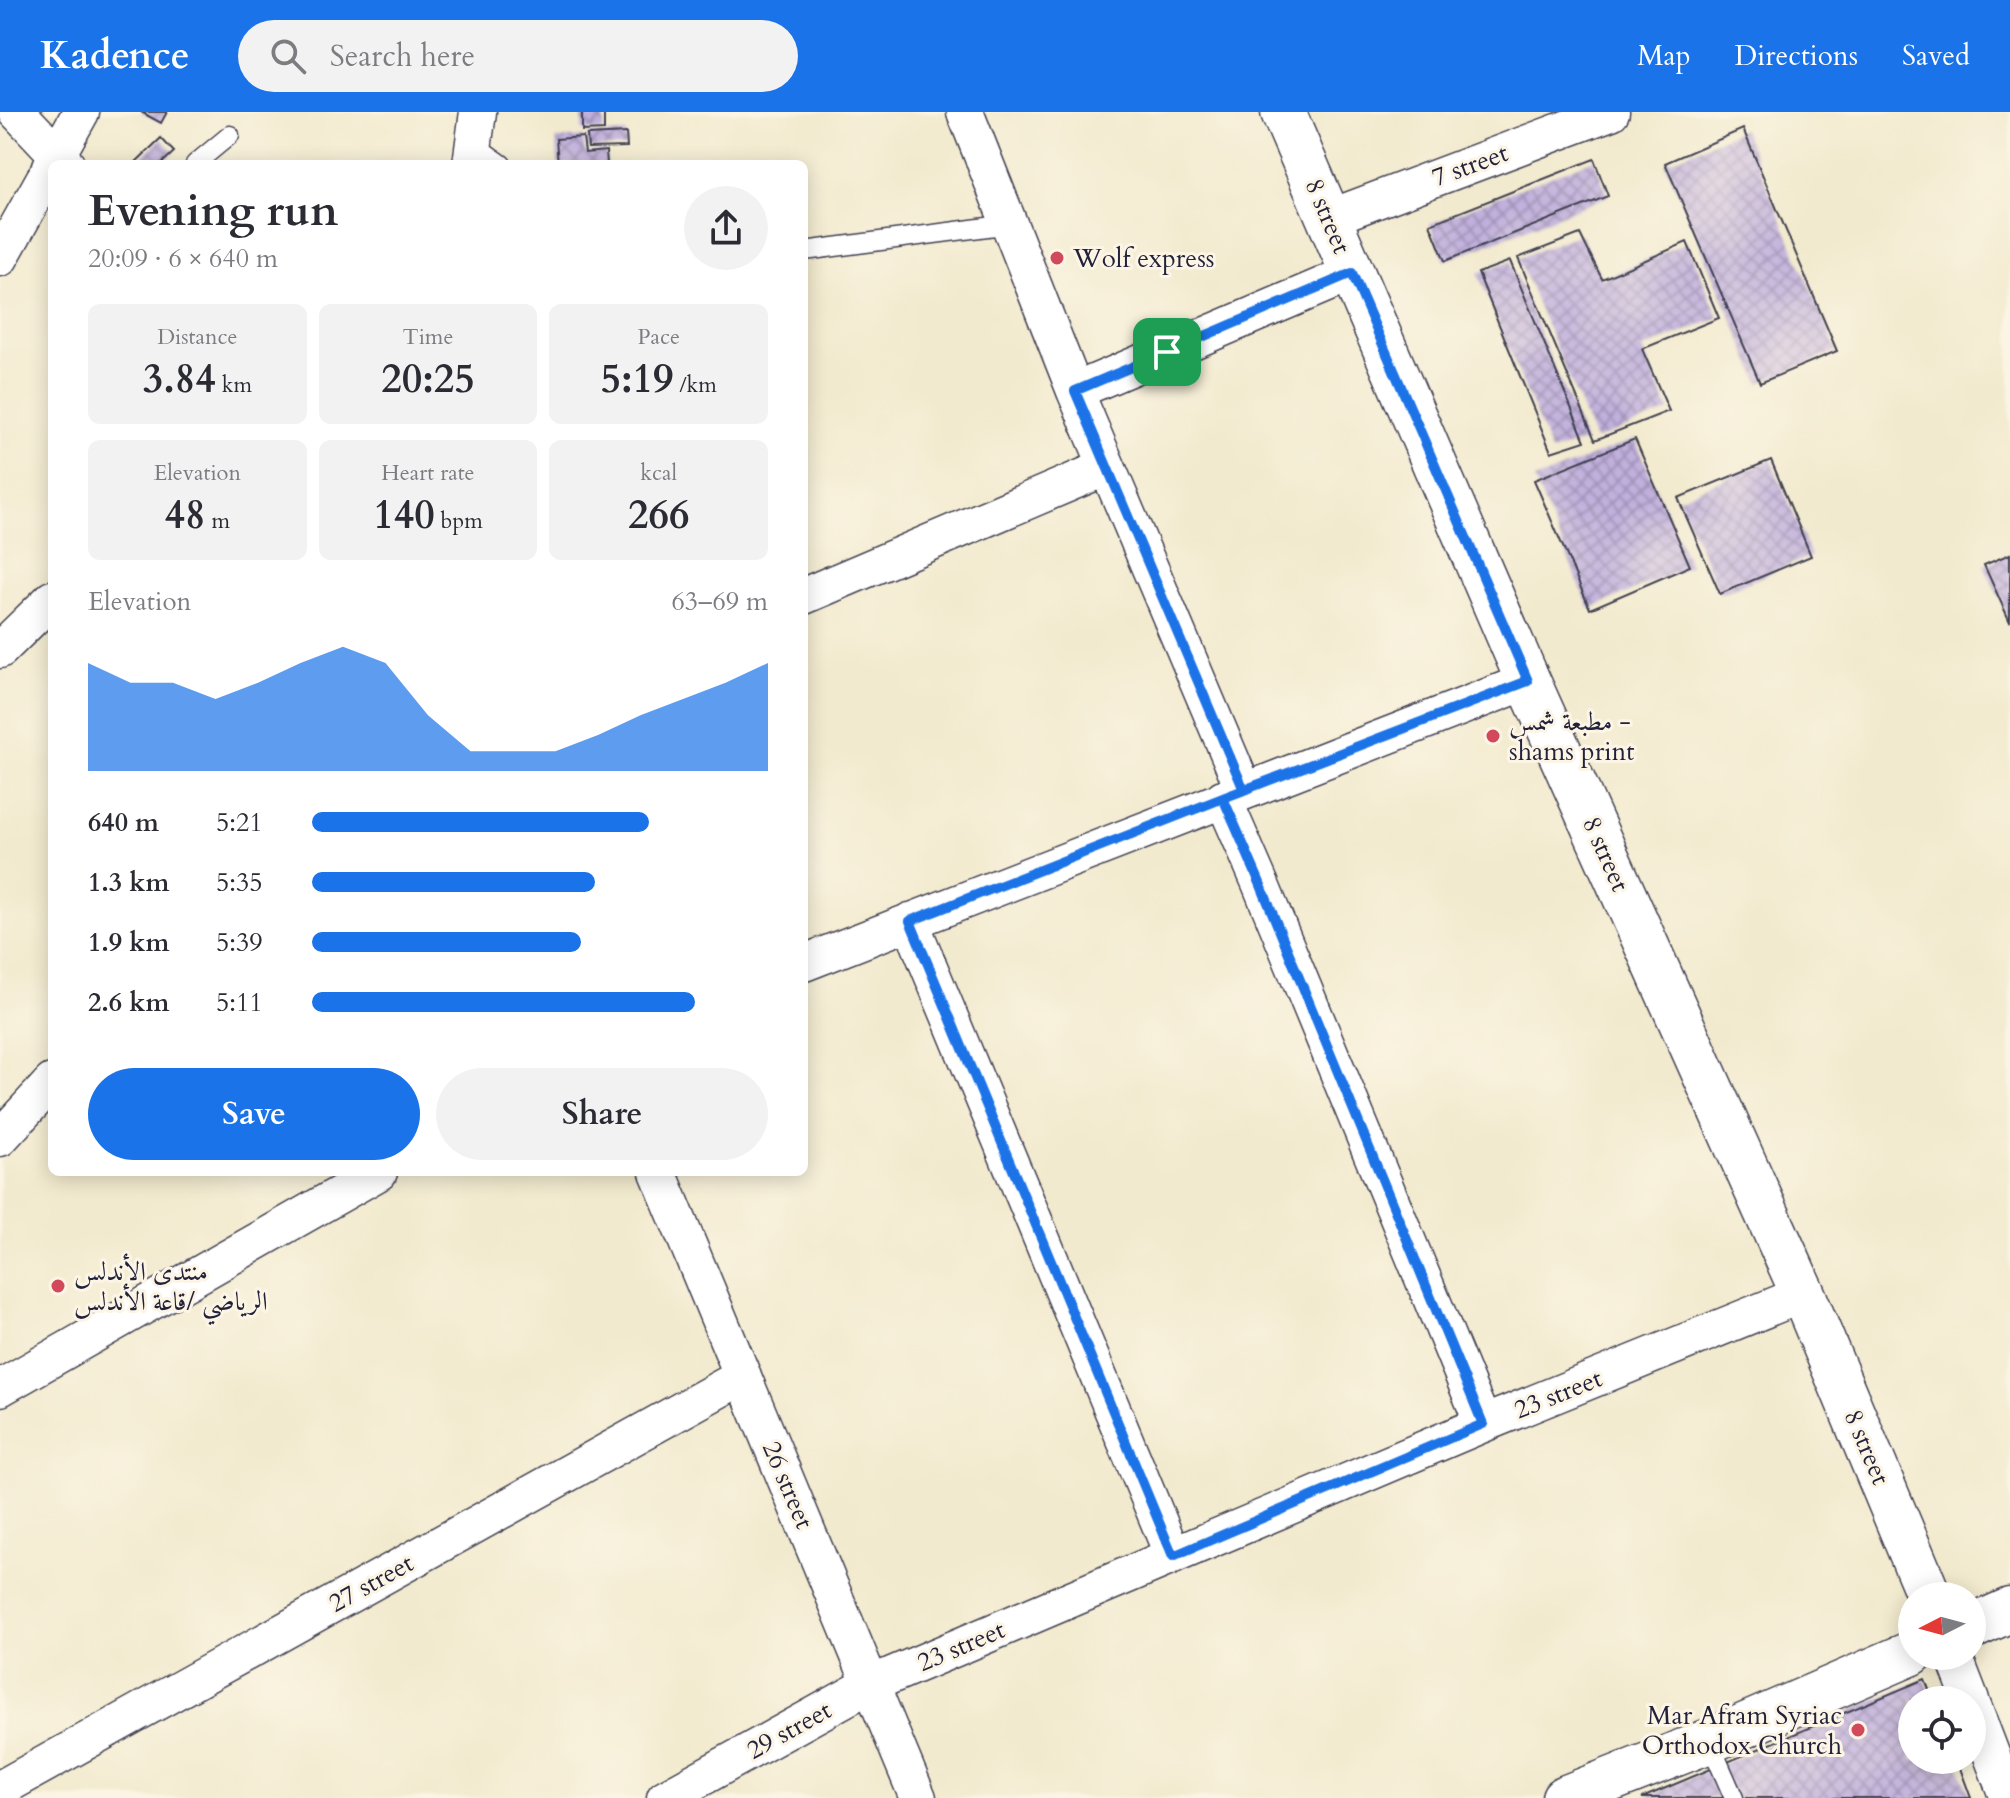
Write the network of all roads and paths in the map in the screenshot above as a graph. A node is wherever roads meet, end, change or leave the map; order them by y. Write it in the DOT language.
graph roads {
  1 [pos="17,112"];
  2 [pos="81,112"];
  3 [pos="965,112"];
  4 [pos="1283,112"];
  5 [pos="1601,114"];
  6 [pos="230,135"];
  7 [pos="55,160"];
  8 [pos="58,160"];
  9 [pos="200,160"];
  10 [pos="48,177"];
  11 [pos="1329,218"];
  12 [pos="1010,224"];
  13 [pos="808,250"];
  14 [pos="0,258"];
  15 [pos="1352,273"];
  16 [pos="1075,391"];
  17 [pos="1107,467"];
  18 [pos="808,594"];
  19 [pos="47,615"];
  20 [pos="0,650"];
  21 [pos="1528,681"];
  22 [pos="1233,794"];
  23 [pos="910,921"];
  24 [pos="808,961"];
  25 [pos="48,1086"];
  26 [pos="0,1138"];
  27 [pos="372,1176"];
  28 [pos="660,1176"];
  29 [pos="1803,1294"];
  30 [pos="743,1376"];
  31 [pos="0,1388"];
  32 [pos="1483,1424"];
  33 [pos="1173,1556"];
  34 [pos="1923,1582"];
  35 [pos="2010,1610"];
  36 [pos="1986,1621"];
  37 [pos="1898,1659"];
  38 [pos="871,1684"];
  39 [pos="1709,1741"];
  40 [pos="1986,1741"];
  41 [pos="0,1789"];
  42 [pos="665,1798"];
  43 [pos="918,1798"];
  44 [pos="1564,1798"];
  45 [pos="1734,1798"];
  46 [pos="2008,1798"];
  1 -- 7 [label="street"];
  2 -- 8 [label="street"];
  3 -- 12 [label="street"];
  4 -- 11 [label="street, 8 street"];
  5 -- 11 [label="street, 7 street"];
  6 -- 9 [label="lane"];
  10 -- 14 [label="street"];
  11 -- 15 [label="street, 8 street"];
  12 -- 13 [label="lane"];
  12 -- 16 [label="street"];
  15 -- 16 [label="street"];
  15 -- 21 [label="street, 8 street"];
  16 -- 17 [label="street"];
  17 -- 18 [label="street"];
  17 -- 22 [label="street"];
  19 -- 20 [label="street"];
  21 -- 22 [label="street"];
  21 -- 29 [label="street, 8 street"];
  22 -- 23 [label="street"];
  22 -- 32 [label="street"];
  23 -- 24 [label="street"];
  23 -- 33 [label="street"];
  25 -- 26 [label="street"];
  27 -- 31 [label="street"];
  28 -- 30 [label="street, 26 street"];
  29 -- 32 [label="street, 23 street"];
  29 -- 34 [label="street, 8 street"];
  30 -- 38 [label="street, 26 street"];
  30 -- 41 [label="street, 27 street"];
  32 -- 33 [label="street, 23 street"];
  33 -- 38 [label="street, 23 street"];
  35 -- 36 [label="street"];
  37 -- 39 [label="street"];
  38 -- 42 [label="street, 29 street"];
  38 -- 43 [label="street, 26 street"];
  39 -- 44 [label="street"];
  39 -- 45 [label="lane"];
  40 -- 46 [label="street"];
}
